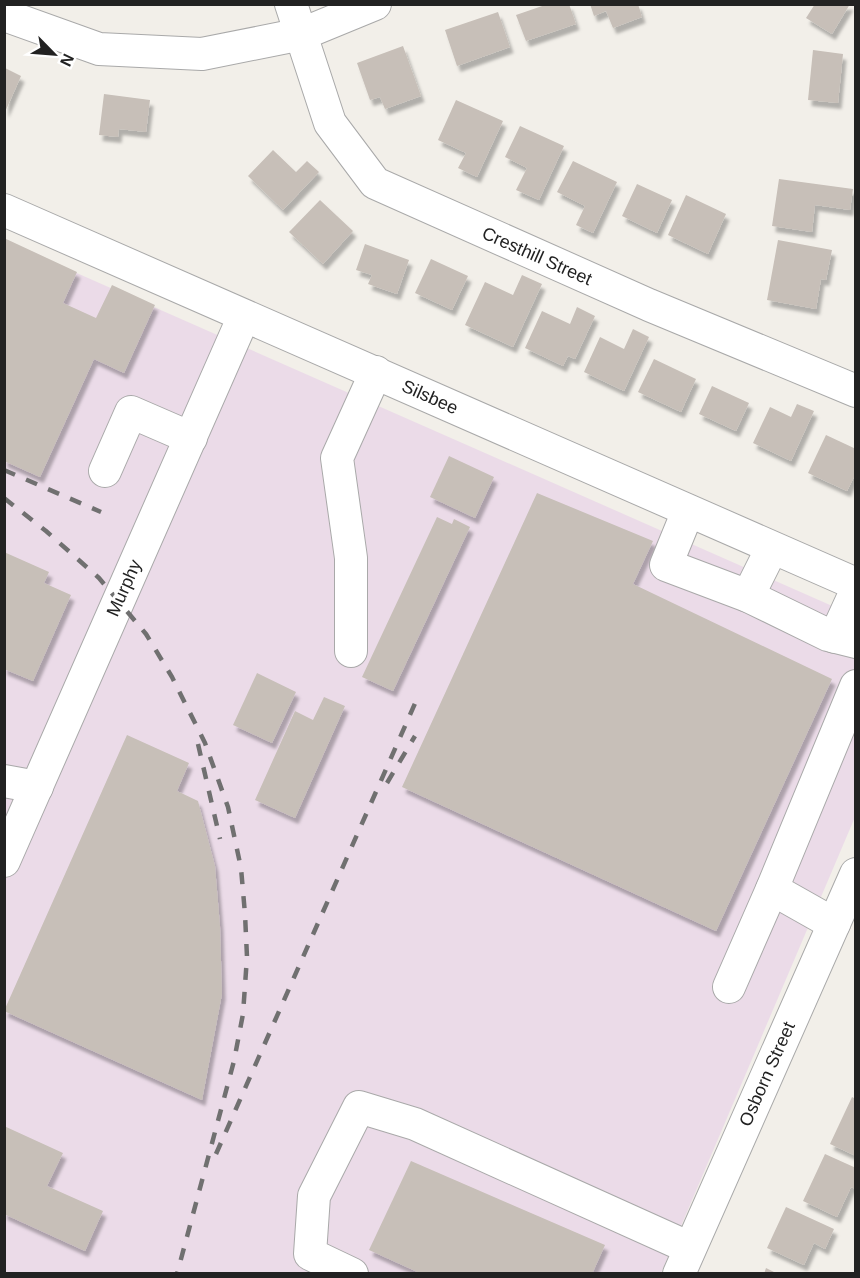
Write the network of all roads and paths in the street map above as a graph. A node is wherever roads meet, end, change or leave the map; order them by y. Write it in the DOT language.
graph roads {
  1 [pos="291,4"];
  2 [pos="375,4"];
  3 [pos="4,15"];
  4 [pos="302,34"];
  5 [pos="4,210"];
  6 [pos="244,316"];
  7 [pos="376,372"];
  8 [pos="855,392"];
  9 [pos="191,438"];
  10 [pos="105,471"];
  11 [pos="688,511"];
  12 [pos="772,548"];
  13 [pos="855,584"];
  14 [pos="855,591"];
  15 [pos="748,596"];
  16 [pos="845,639"];
  17 [pos="351,651"];
  18 [pos="855,686"];
  19 [pos="4,781"];
  20 [pos="37,787"];
  21 [pos="4,861"];
  22 [pos="855,874"];
  23 [pos="772,889"];
  24 [pos="834,924"];
  25 [pos="729,987"];
  26 [pos="685,1261"];
  27 [pos="352,1274"];
  1 -- 4 [label="street, Cresthill Street"];
  2 -- 4 [label="street"];
  3 -- 4 [label="street"];
  4 -- 8 [label="street, Cresthill Street"];
  5 -- 6 [label="street, Silsbee"];
  6 -- 7 [label="street, Silsbee"];
  6 -- 9 [label="street, Murphy"];
  7 -- 11 [label="street, Silsbee"];
  7 -- 17 [label="street"];
  9 -- 10 [label="street"];
  9 -- 20 [label="street, Murphy"];
  11 -- 12 [label="street, Silsbee"];
  11 -- 15 [label="street"];
  12 -- 13 [label="street, Silsbee"];
  12 -- 15 [label="street"];
  14 -- 16 [label="street"];
  15 -- 16 [label="street"];
  18 -- 23 [label="street"];
  19 -- 20 [label="street"];
  20 -- 21 [label="street, Murphy"];
  22 -- 24 [label="street, Osborn Street"];
  23 -- 24 [label="street"];
  23 -- 25 [label="street"];
  24 -- 26 [label="street, Osborn Street"];
  26 -- 27 [label="street"];
}
